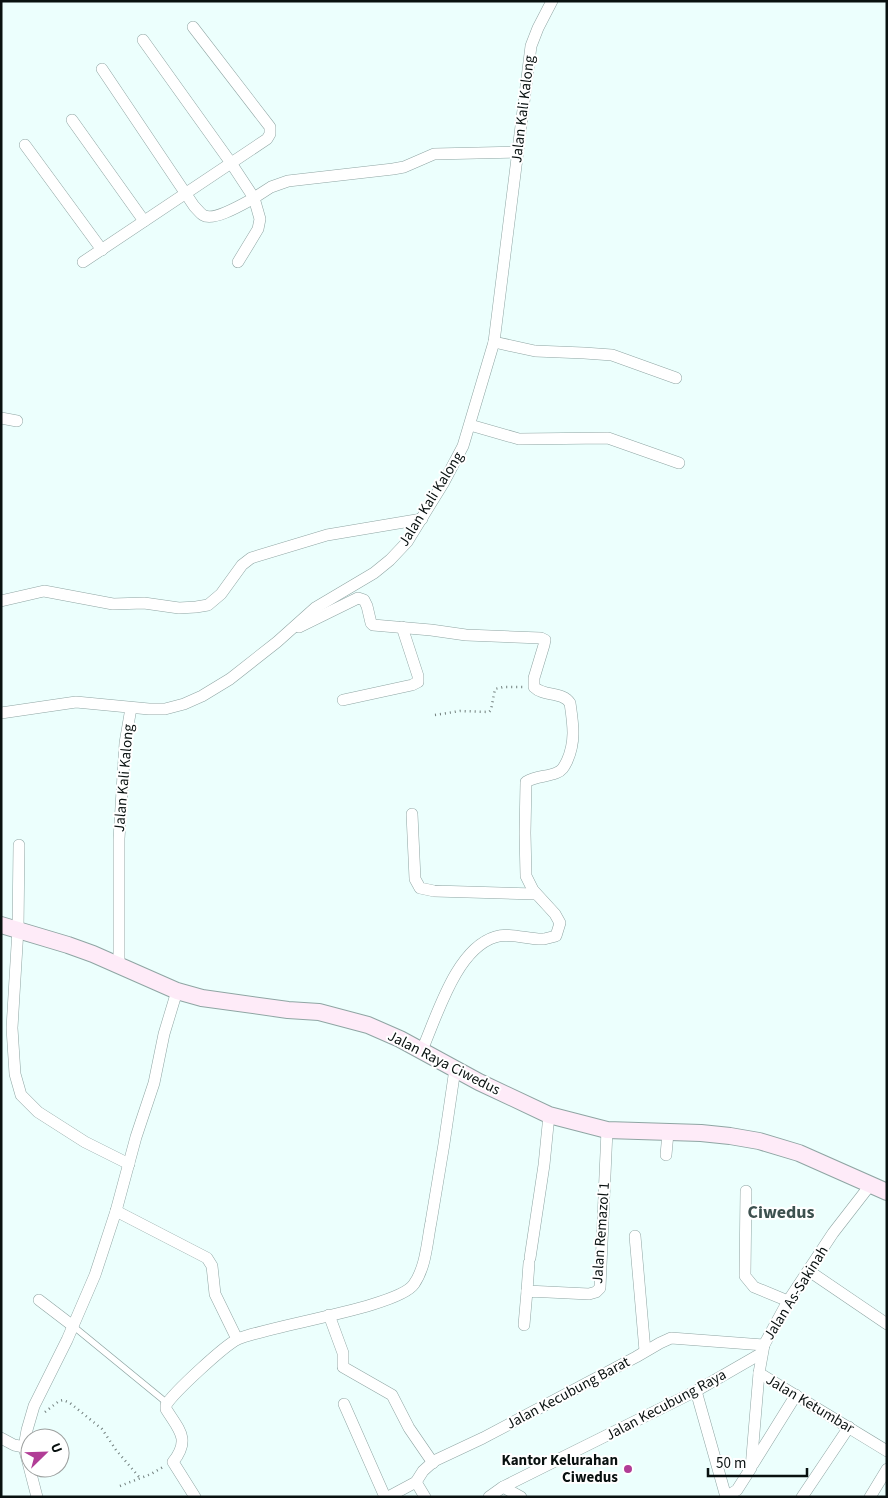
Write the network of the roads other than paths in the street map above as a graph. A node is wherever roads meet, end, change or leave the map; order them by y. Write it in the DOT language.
graph roads {
  1 [pos="552,1"];
  2 [pos="193,27"];
  3 [pos="143,40"];
  4 [pos="102,70"];
  5 [pos="72,120"];
  6 [pos="25,145"];
  7 [pos="517,152"];
  8 [pos="231,163"];
  9 [pos="186,192"];
  10 [pos="254,198"];
  11 [pos="144,221"];
  12 [pos="102,250"];
  13 [pos="84,262"];
  14 [pos="238,262"];
  15 [pos="494,342"];
  16 [pos="676,378"];
  17 [pos="1,418"];
  18 [pos="17,421"];
  19 [pos="470,425"];
  20 [pos="679,463"];
  21 [pos="422,519"];
  22 [pos="1,601"];
  23 [pos="402,627"];
  24 [pos="291,630"];
  25 [pos="343,700"];
  26 [pos="131,708"];
  27 [pos="1,714"];
  28 [pos="412,814"];
  29 [pos="19,845"];
  30 [pos="536,894"];
  31 [pos="1,925"];
  32 [pos="18,929"];
  33 [pos="119,966"];
  34 [pos="177,991"];
  35 [pos="422,1050"];
  36 [pos="455,1069"];
  37 [pos="549,1115"];
  38 [pos="606,1130"];
  39 [pos="668,1133"];
  40 [pos="666,1154"];
  41 [pos="128,1164"];
  42 [pos="871,1184"];
  43 [pos="746,1191"];
  44 [pos="887,1192"];
  45 [pos="116,1211"];
  46 [pos="635,1236"];
  47 [pos="809,1271"];
  48 [pos="527,1291"];
  49 [pos="39,1300"];
  50 [pos="788,1301"];
  51 [pos="329,1315"];
  52 [pos="887,1324"];
  53 [pos="524,1325"];
  54 [pos="73,1326"];
  55 [pos="238,1339"];
  56 [pos="763,1349"];
  57 [pos="645,1351"];
  58 [pos="759,1373"];
  59 [pos="696,1391"];
  60 [pos="796,1396"];
  61 [pos="167,1403"];
  62 [pos="344,1404"];
  63 [pos="849,1427"];
  64 [pos="28,1428"];
  65 [pos="1,1438"];
  66 [pos="20,1446"];
  67 [pos="887,1451"];
  68 [pos="433,1463"];
  69 [pos="751,1468"];
  70 [pos="887,1469"];
  71 [pos="32,1478"];
  72 [pos="416,1482"];
  73 [pos="503,1487"];
  74 [pos="737,1490"];
  75 [pos="37,1497"];
  76 [pos="195,1497"];
  77 [pos="386,1497"];
  78 [pos="425,1497"];
  79 [pos="489,1497"];
  80 [pos="521,1497"];
  81 [pos="726,1497"];
  82 [pos="747,1497"];
  83 [pos="802,1497"];
  84 [pos="870,1497"];
  1 -- 7 [label="street, Jalan Kali Kalong"];
  2 -- 8 [label="street"];
  3 -- 8 [label="street"];
  4 -- 9 [label="street"];
  5 -- 11 [label="street"];
  6 -- 12 [label="street"];
  7 -- 10 [label="street"];
  7 -- 15 [label="street, Jalan Kali Kalong"];
  8 -- 9 [label="street"];
  8 -- 10 [label="street"];
  9 -- 10 [label="street"];
  9 -- 11 [label="street"];
  10 -- 14 [label="street"];
  11 -- 12 [label="street"];
  12 -- 13 [label="street"];
  15 -- 16 [label="street"];
  15 -- 19 [label="street, Jalan Kali Kalong"];
  17 -- 18 [label="street"];
  19 -- 20 [label="street"];
  19 -- 21 [label="street, Jalan Kali Kalong"];
  21 -- 22 [label="street"];
  21 -- 24 [label="street, Jalan Kali Kalong"];
  23 -- 24 [label="street"];
  23 -- 25 [label="street"];
  23 -- 30 [label="street"];
  24 -- 26 [label="street, Jalan Kali Kalong"];
  26 -- 27 [label="street"];
  26 -- 33 [label="street, Jalan Kali Kalong"];
  28 -- 30 [label="street"];
  29 -- 32 [label="street"];
  30 -- 35 [label="street"];
  31 -- 32 [label="street, Jalan Raya Ciwedus"];
  32 -- 33 [label="street, Jalan Raya Ciwedus"];
  32 -- 41 [label="street"];
  33 -- 34 [label="street, Jalan Raya Ciwedus"];
  34 -- 35 [label="street, Jalan Raya Ciwedus"];
  34 -- 41 [label="street"];
  35 -- 36 [label="street, Jalan Raya Ciwedus"];
  36 -- 37 [label="street, Jalan Raya Ciwedus"];
  36 -- 51 [label="street"];
  37 -- 38 [label="street, Jalan Raya Ciwedus"];
  37 -- 48 [label="street"];
  38 -- 39 [label="street, Jalan Raya Ciwedus"];
  38 -- 48 [label="street, Jalan Remazol 1"];
  39 -- 40 [label="street"];
  39 -- 42 [label="street, Jalan Raya Ciwedus"];
  41 -- 45 [label="street"];
  42 -- 44 [label="street, Jalan Raya Ciwedus"];
  42 -- 47 [label="street, Jalan As-Sakinah"];
  43 -- 50 [label="street"];
  45 -- 54 [label="street"];
  45 -- 55 [label="street"];
  46 -- 57 [label="street"];
  47 -- 50 [label="street, Jalan As-Sakinah"];
  47 -- 52 [label="street"];
  48 -- 53 [label="street"];
  49 -- 54 [label="street"];
  50 -- 56 [label="street, Jalan As-Sakinah"];
  51 -- 55 [label="street"];
  51 -- 68 [label="street"];
  54 -- 61 [label="lane"];
  54 -- 64 [label="street"];
  55 -- 61 [label="street"];
  56 -- 57 [label="street, Jalan Kecubung Barat"];
  56 -- 58 [label="street, Jalan As-Sakinah"];
  56 -- 59 [label="street, Jalan Kecubung Raya"];
  57 -- 68 [label="street, Jalan Kecubung Barat"];
  58 -- 60 [label="street, Jalan Ketumbar"];
  58 -- 69 [label="street, Jalan As-Sakinah"];
  59 -- 73 [label="street, Jalan Kecubung Raya"];
  59 -- 81 [label="street"];
  60 -- 63 [label="street, Jalan Ketumbar"];
  60 -- 69 [label="street"];
  61 -- 76 [label="street"];
  62 -- 77 [label="street"];
  63 -- 67 [label="street, Jalan Ketumbar"];
  63 -- 83 [label="street"];
  65 -- 66 [label="street"];
  68 -- 72 [label="street, Jalan Kecubung Barat"];
  69 -- 74 [label="street, Jalan As-Sakinah"];
  70 -- 84 [label="street"];
  71 -- 75 [label="street"];
  72 -- 77 [label="street, Jalan Kecubung Barat"];
  72 -- 78 [label="street"];
  73 -- 79 [label="street, Jalan Kecubung Raya"];
  73 -- 80 [label="street"];
  74 -- 81 [label="street, Jalan As-Sakinah"];
  74 -- 82 [label="street"];
}
